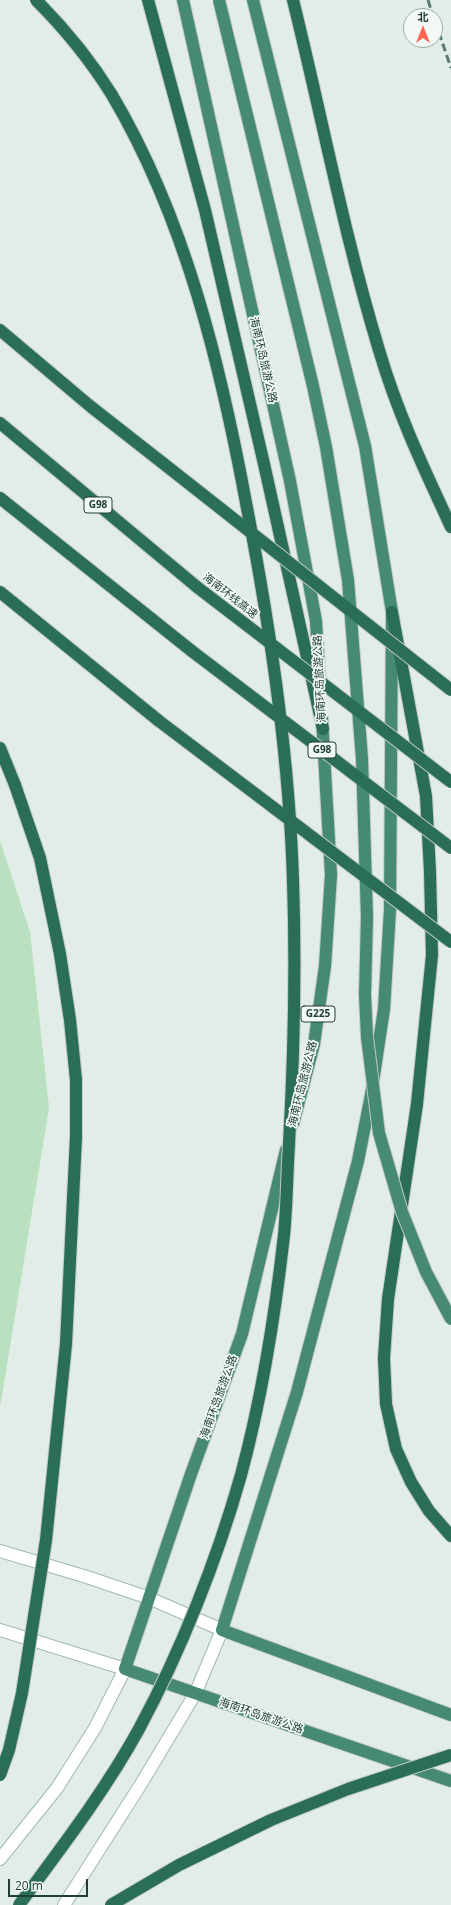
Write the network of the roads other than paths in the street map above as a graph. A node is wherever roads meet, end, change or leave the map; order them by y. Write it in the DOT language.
graph roads {
  1 [pos="36,0"];
  2 [pos="148,0"];
  3 [pos="183,0"];
  4 [pos="218,0"];
  5 [pos="253,0"];
  6 [pos="293,0"];
  7 [pos="0,330"];
  8 [pos="0,423"];
  9 [pos="0,498"];
  10 [pos="451,527"];
  11 [pos="0,592"];
  12 [pos="392,612"];
  13 [pos="451,690"];
  14 [pos="323,729"];
  15 [pos="0,748"];
  16 [pos="451,782"];
  17 [pos="451,848"];
  18 [pos="451,942"];
  19 [pos="451,1319"];
  20 [pos="451,1536"];
  21 [pos="0,1551"];
  22 [pos="149,1598"];
  23 [pos="0,1630"];
  24 [pos="222,1630"];
  25 [pos="124,1669"];
  26 [pos="195,1694"];
  27 [pos="451,1715"];
  28 [pos="451,1755"];
  29 [pos="0,1775"];
  30 [pos="451,1781"];
  31 [pos="0,1858"];
  32 [pos="19,1905"];
  33 [pos="64,1905"];
  34 [pos="111,1905"];
  1 -- 32 [label="highway, bridge"];
  2 -- 14 [label="highway"];
  3 -- 14 [label="highway, 海南环岛旅游公路 / G225"];
  4 -- 19 [label="highway, bridge"];
  5 -- 12 [label="highway"];
  6 -- 10 [label="highway"];
  7 -- 13 [label="highway, bridge"];
  8 -- 16 [label="highway, 海南环线高速 / G98, bridge"];
  9 -- 17 [label="highway, G98, bridge"];
  11 -- 18 [label="highway, bridge"];
  12 -- 20 [label="highway"];
  12 -- 24 [label="highway"];
  14 -- 22 [label="highway, 海南环岛旅游公路 / G225"];
  15 -- 29 [label="highway, bridge"];
  21 -- 22 [label="main road"];
  22 -- 24 [label="main road"];
  22 -- 25 [label="highway, 海南环岛旅游公路 / G225"];
  23 -- 25 [label="main road"];
  24 -- 26 [label="main road"];
  24 -- 27 [label="highway"];
  25 -- 26 [label="highway, 海南环岛旅游公路"];
  25 -- 31 [label="main road"];
  26 -- 30 [label="highway, 海南环岛旅游公路"];
  26 -- 33 [label="main road"];
  28 -- 34 [label="highway, bridge"];
}
